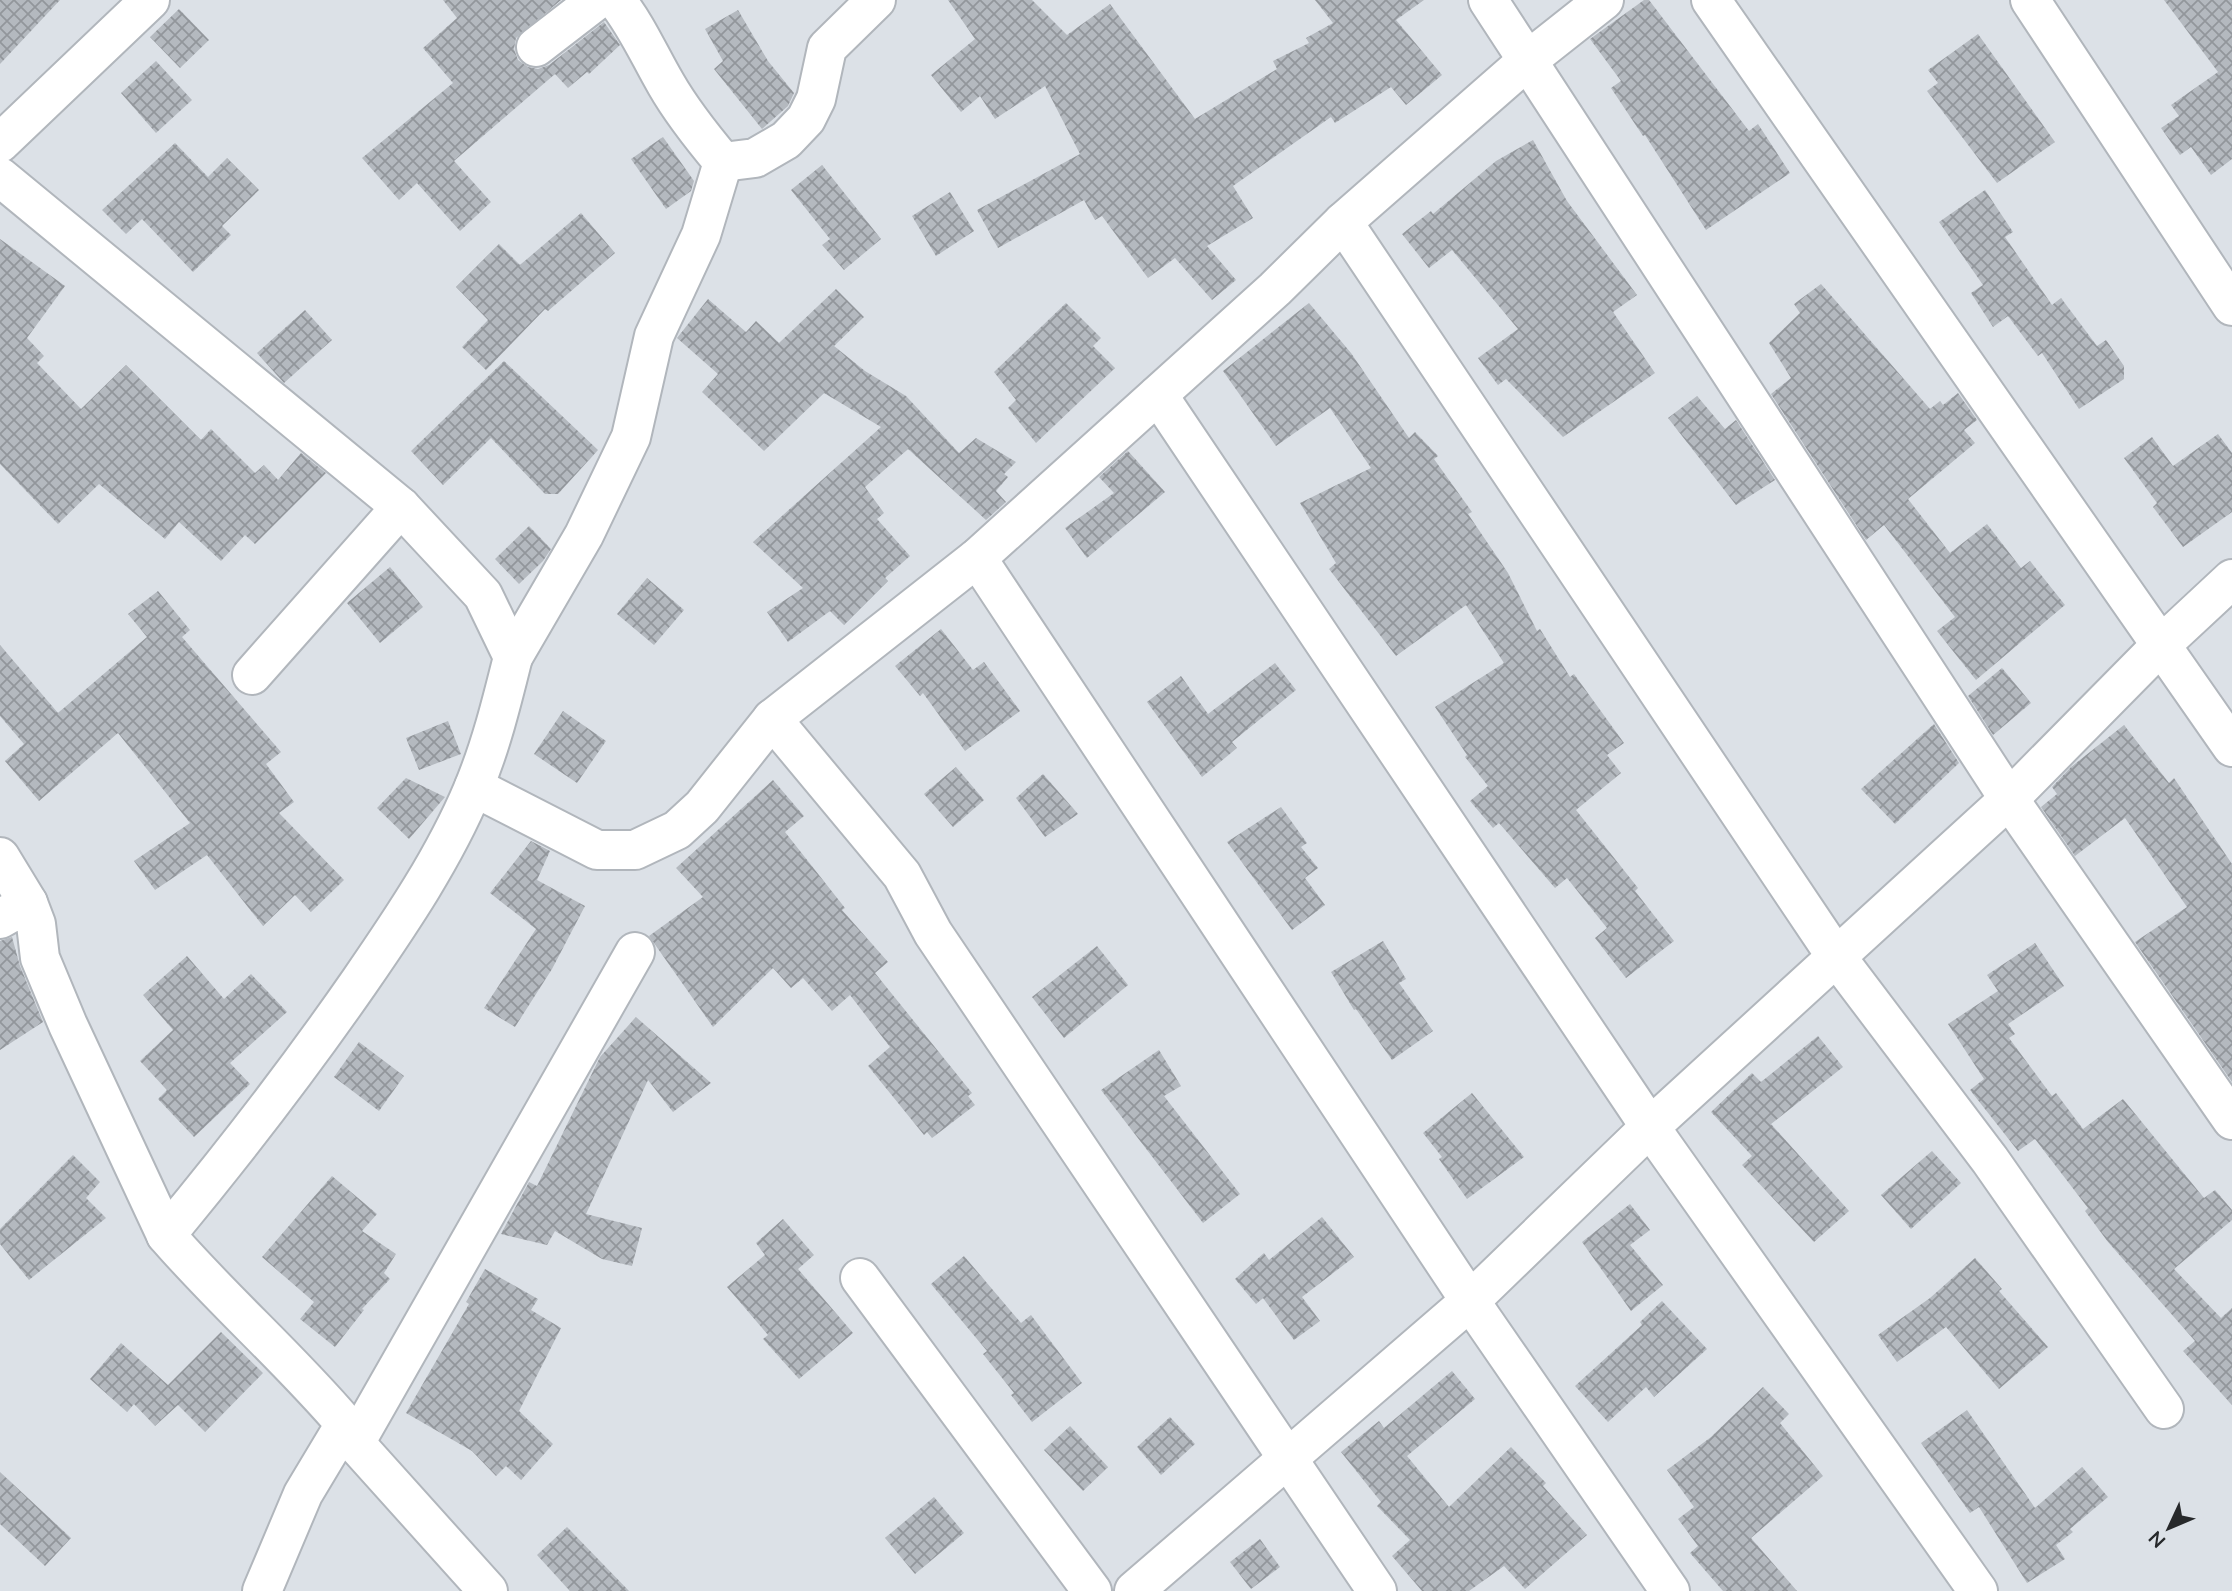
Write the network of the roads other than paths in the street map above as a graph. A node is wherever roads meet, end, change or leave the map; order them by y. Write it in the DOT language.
graph roads {
  1 [pos="150,0"];
  2 [pos="597,0"];
  3 [pos="876,0"];
  4 [pos="1488,0"];
  5 [pos="1604,0"];
  6 [pos="1711,0"];
  7 [pos="2030,0"];
  8 [pos="635,8"];
  9 [pos="536,47"];
  10 [pos="1528,60"];
  11 [pos="0,143"];
  12 [pos="723,162"];
  13 [pos="0,177"];
  14 [pos="1343,222"];
  15 [pos="2232,306"];
  16 [pos="1158,395"];
  17 [pos="401,507"];
  18 [pos="977,558"];
  19 [pos="2232,579"];
  20 [pos="2160,646"];
  21 [pos="513,657"];
  22 [pos="252,676"];
  23 [pos="772,719"];
  24 [pos="2232,747"];
  25 [pos="474,788"];
  26 [pos="2009,799"];
  27 [pos="0,858"];
  28 [pos="14,911"];
  29 [pos="635,952"];
  30 [pos="1835,955"];
  31 [pos="2232,1120"];
  32 [pos="1650,1127"];
  33 [pos="166,1235"];
  34 [pos="860,1278"];
  35 [pos="1470,1301"];
  36 [pos="2164,1409"];
  37 [pos="350,1434"];
  38 [pos="1286,1459"];
  39 [pos="262,1591"];
  40 [pos="488,1591"];
  41 [pos="1092,1591"];
  42 [pos="1134,1591"];
  43 [pos="1377,1591"];
  44 [pos="1670,1591"];
  45 [pos="1978,1591"];
  1 -- 11 [label="street"];
  2 -- 9 [label="street"];
  3 -- 12 [label="street"];
  4 -- 10 [label="street"];
  5 -- 10 [label="street"];
  6 -- 20 [label="street"];
  7 -- 15 [label="street"];
  8 -- 12 [label="street"];
  10 -- 14 [label="street"];
  10 -- 26 [label="street"];
  12 -- 21 [label="street"];
  13 -- 17 [label="street"];
  14 -- 16 [label="street"];
  14 -- 30 [label="street"];
  16 -- 18 [label="street"];
  16 -- 32 [label="street"];
  17 -- 21 [label="street"];
  17 -- 22 [label="street"];
  18 -- 23 [label="street"];
  18 -- 35 [label="street"];
  19 -- 20 [label="street"];
  20 -- 24 [label="street"];
  20 -- 26 [label="street"];
  21 -- 25 [label="street"];
  23 -- 25 [label="street"];
  23 -- 38 [label="street"];
  25 -- 33 [label="street"];
  26 -- 30 [label="street"];
  26 -- 31 [label="street"];
  27 -- 28 [label="street"];
  28 -- 33 [label="street"];
  29 -- 37 [label="street"];
  30 -- 32 [label="street"];
  30 -- 36 [label="street"];
  32 -- 35 [label="street"];
  32 -- 45 [label="street"];
  33 -- 37 [label="street"];
  34 -- 41 [label="street"];
  35 -- 38 [label="street"];
  35 -- 44 [label="street"];
  37 -- 39 [label="street"];
  37 -- 40 [label="street"];
  38 -- 42 [label="street"];
  38 -- 43 [label="street"];
}
